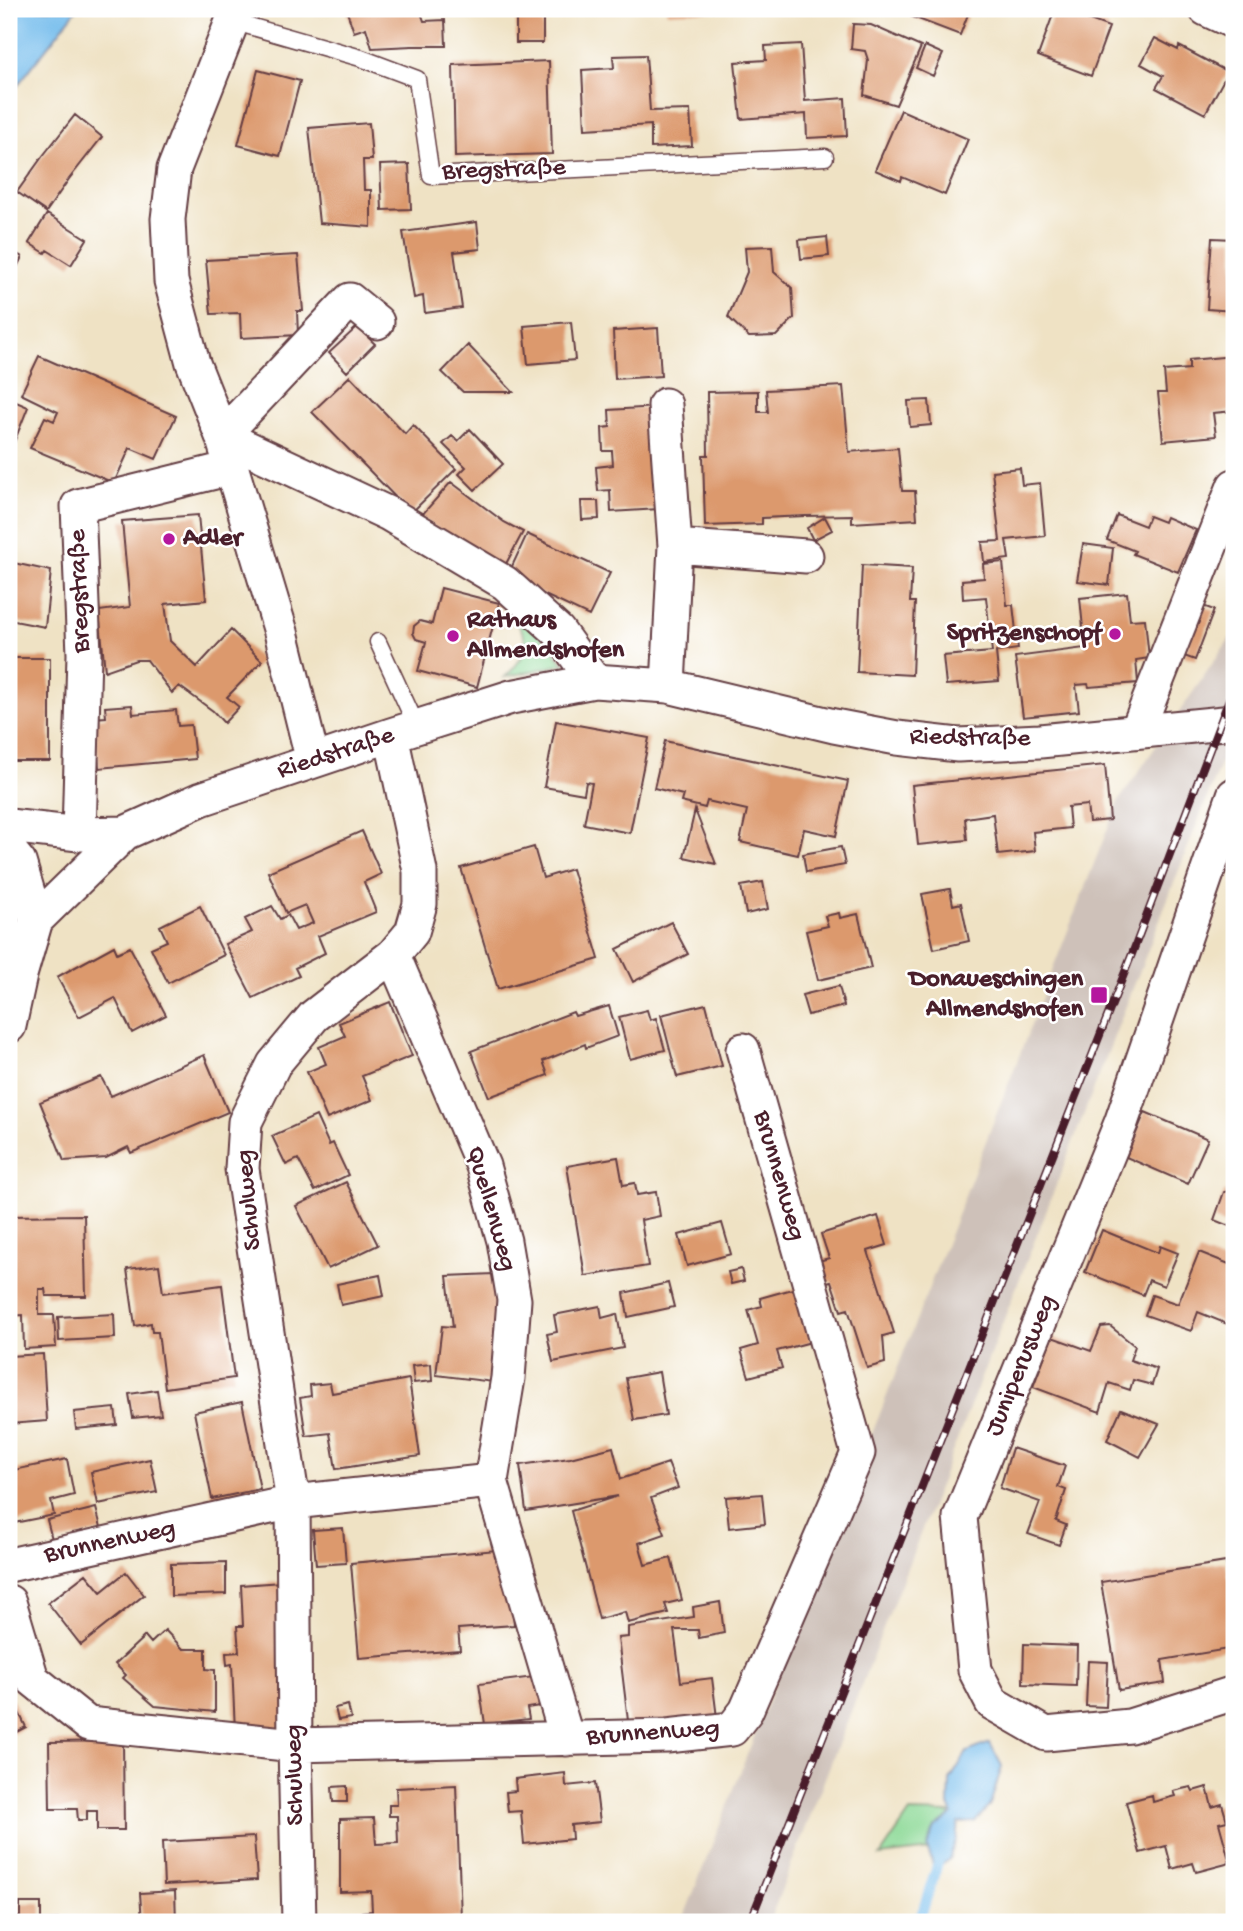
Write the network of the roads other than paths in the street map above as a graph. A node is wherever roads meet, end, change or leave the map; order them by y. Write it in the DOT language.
graph roads {
  1 [pos="1206,9"];
  2 [pos="235,15"];
  3 [pos="1234,22"];
  4 [pos="825,157"];
  5 [pos="377,322"];
  6 [pos="665,405"];
  7 [pos="222,436"];
  8 [pos="231,468"];
  9 [pos="1234,485"];
  10 [pos="675,546"];
  11 [pos="806,556"];
  12 [pos="378,642"];
  13 [pos="594,681"];
  14 [pos="668,687"];
  15 [pos="1234,722"];
  16 [pos="404,731"];
  17 [pos="1138,731"];
  18 [pos="313,761"];
  19 [pos="1234,794"];
  20 [pos="9,826"];
  21 [pos="125,833"];
  22 [pos="79,834"];
  23 [pos="9,850"];
  24 [pos="36,920"];
  25 [pos="393,955"];
  26 [pos="9,1026"];
  27 [pos="743,1050"];
  28 [pos="491,1481"];
  29 [pos="293,1502"];
  30 [pos="9,1565"];
  31 [pos="9,1602"];
  32 [pos="1234,1693"];
  33 [pos="567,1739"];
  34 [pos="295,1745"];
  35 [pos="299,1922"];
  1 -- 3 [label="street"];
  2 -- 4 [label="lane, Bregstraße"];
  2 -- 7 [label="street, Bregstraße"];
  5 -- 7 [label="street"];
  6 -- 10 [label="street"];
  7 -- 8 [label="street, Bregstraße"];
  7 -- 13 [label="street"];
  8 -- 18 [label="street, Bregstraße"];
  8 -- 22 [label="street, Bregstraße"];
  9 -- 17 [label="street"];
  10 -- 11 [label="street"];
  10 -- 14 [label="street"];
  12 -- 16 [label="lane"];
  13 -- 14 [label="street, Riedstraße"];
  13 -- 16 [label="street, Riedstraße"];
  14 -- 17 [label="street, Riedstraße"];
  15 -- 17 [label="street, Riedstraße"];
  16 -- 18 [label="street, Riedstraße"];
  16 -- 25 [label="street"];
  18 -- 21 [label="street, Riedstraße"];
  19 -- 32 [label="street, Juniperusweg"];
  20 -- 22 [label="street, Riedstraße"];
  21 -- 22 [label="street, Riedstraße"];
  21 -- 24 [label="street"];
  23 -- 24 [label="street"];
  24 -- 26 [label="street"];
  25 -- 28 [label="street, Quellenweg"];
  25 -- 29 [label="street, Schulweg"];
  27 -- 33 [label="street, Brunnenweg"];
  28 -- 29 [label="street"];
  28 -- 33 [label="street, Quellenweg"];
  29 -- 30 [label="street, Brunnenweg"];
  29 -- 34 [label="street, Schulweg"];
  31 -- 34 [label="street, Brunnenweg"];
  33 -- 34 [label="street, Brunnenweg"];
  34 -- 35 [label="street, Schulweg"];
}
